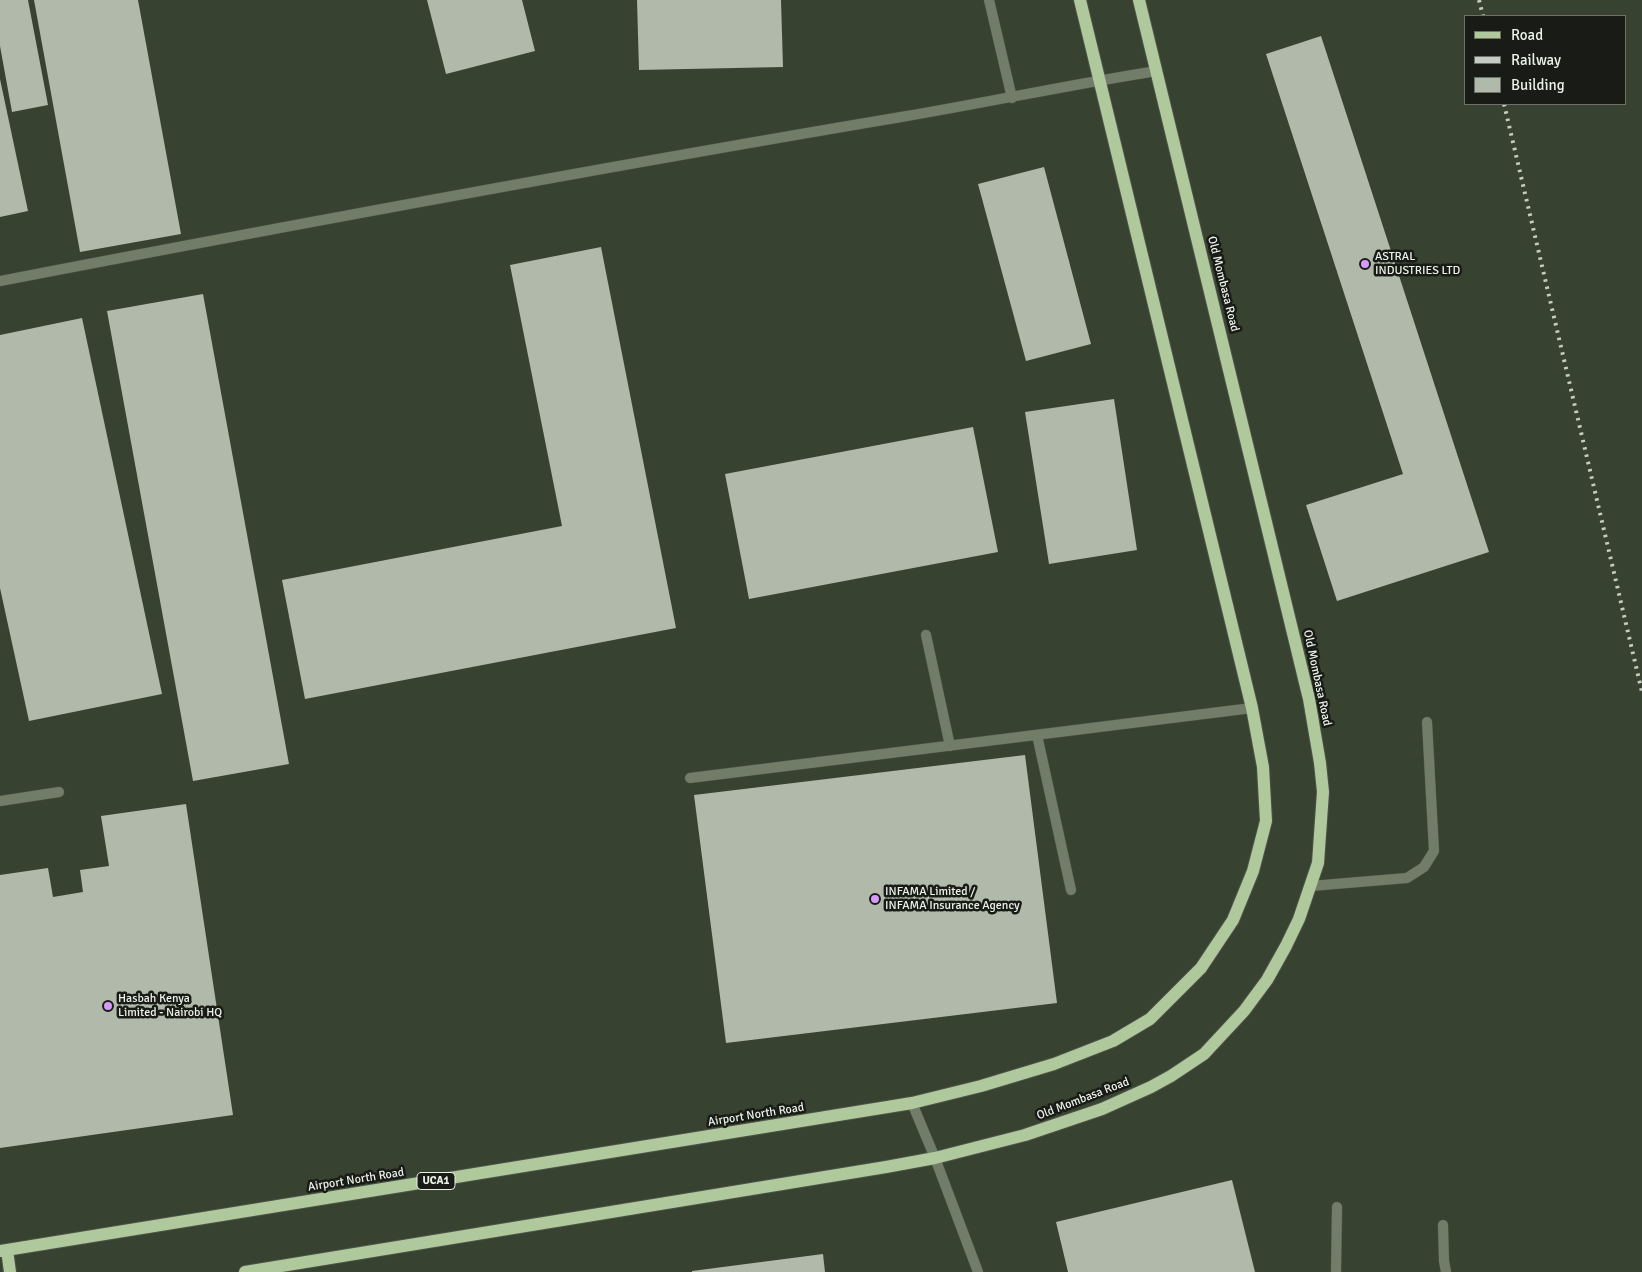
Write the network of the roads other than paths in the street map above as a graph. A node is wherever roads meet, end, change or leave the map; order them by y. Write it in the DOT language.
graph roads {
  1 [pos="989,0"];
  2 [pos="1080,0"];
  3 [pos="1139,0"];
  4 [pos="1157,71"];
  5 [pos="1099,80"];
  6 [pos="1012,98"];
  7 [pos="0,281"];
  8 [pos="926,636"];
  9 [pos="1252,708"];
  10 [pos="1427,722"];
  11 [pos="1037,735"];
  12 [pos="950,746"];
  13 [pos="690,778"];
  14 [pos="59,792"];
  15 [pos="0,801"];
  16 [pos="1311,886"];
  17 [pos="1071,890"];
  18 [pos="912,1103"];
  19 [pos="935,1158"];
  20 [pos="1337,1207"];
  21 [pos="1443,1225"];
  22 [pos="4,1251"];
  23 [pos="10,1272"];
  24 [pos="245,1272"];
  25 [pos="978,1272"];
  26 [pos="1336,1272"];
  27 [pos="1446,1272"];
  1 -- 6 [label="lane"];
  2 -- 5 [label="main road"];
  3 -- 4 [label="main road, Old Mombasa Road"];
  4 -- 5 [label="lane"];
  4 -- 16 [label="main road, Old Mombasa Road"];
  5 -- 6 [label="lane"];
  5 -- 9 [label="main road"];
  6 -- 7 [label="lane"];
  8 -- 12 [label="lane"];
  9 -- 11 [label="lane"];
  9 -- 18 [label="main road"];
  10 -- 16 [label="lane"];
  11 -- 12 [label="lane"];
  11 -- 17 [label="lane"];
  12 -- 13 [label="lane"];
  14 -- 15 [label="lane"];
  16 -- 19 [label="main road, Old Mombasa Road"];
  18 -- 19 [label="lane"];
  18 -- 22 [label="main road, Airport North Road / UCA1"];
  19 -- 24 [label="main road, Old Mombasa Road"];
  19 -- 25 [label="lane"];
  20 -- 26 [label="lane"];
  21 -- 27 [label="lane"];
  22 -- 23 [label="main road"];
}
